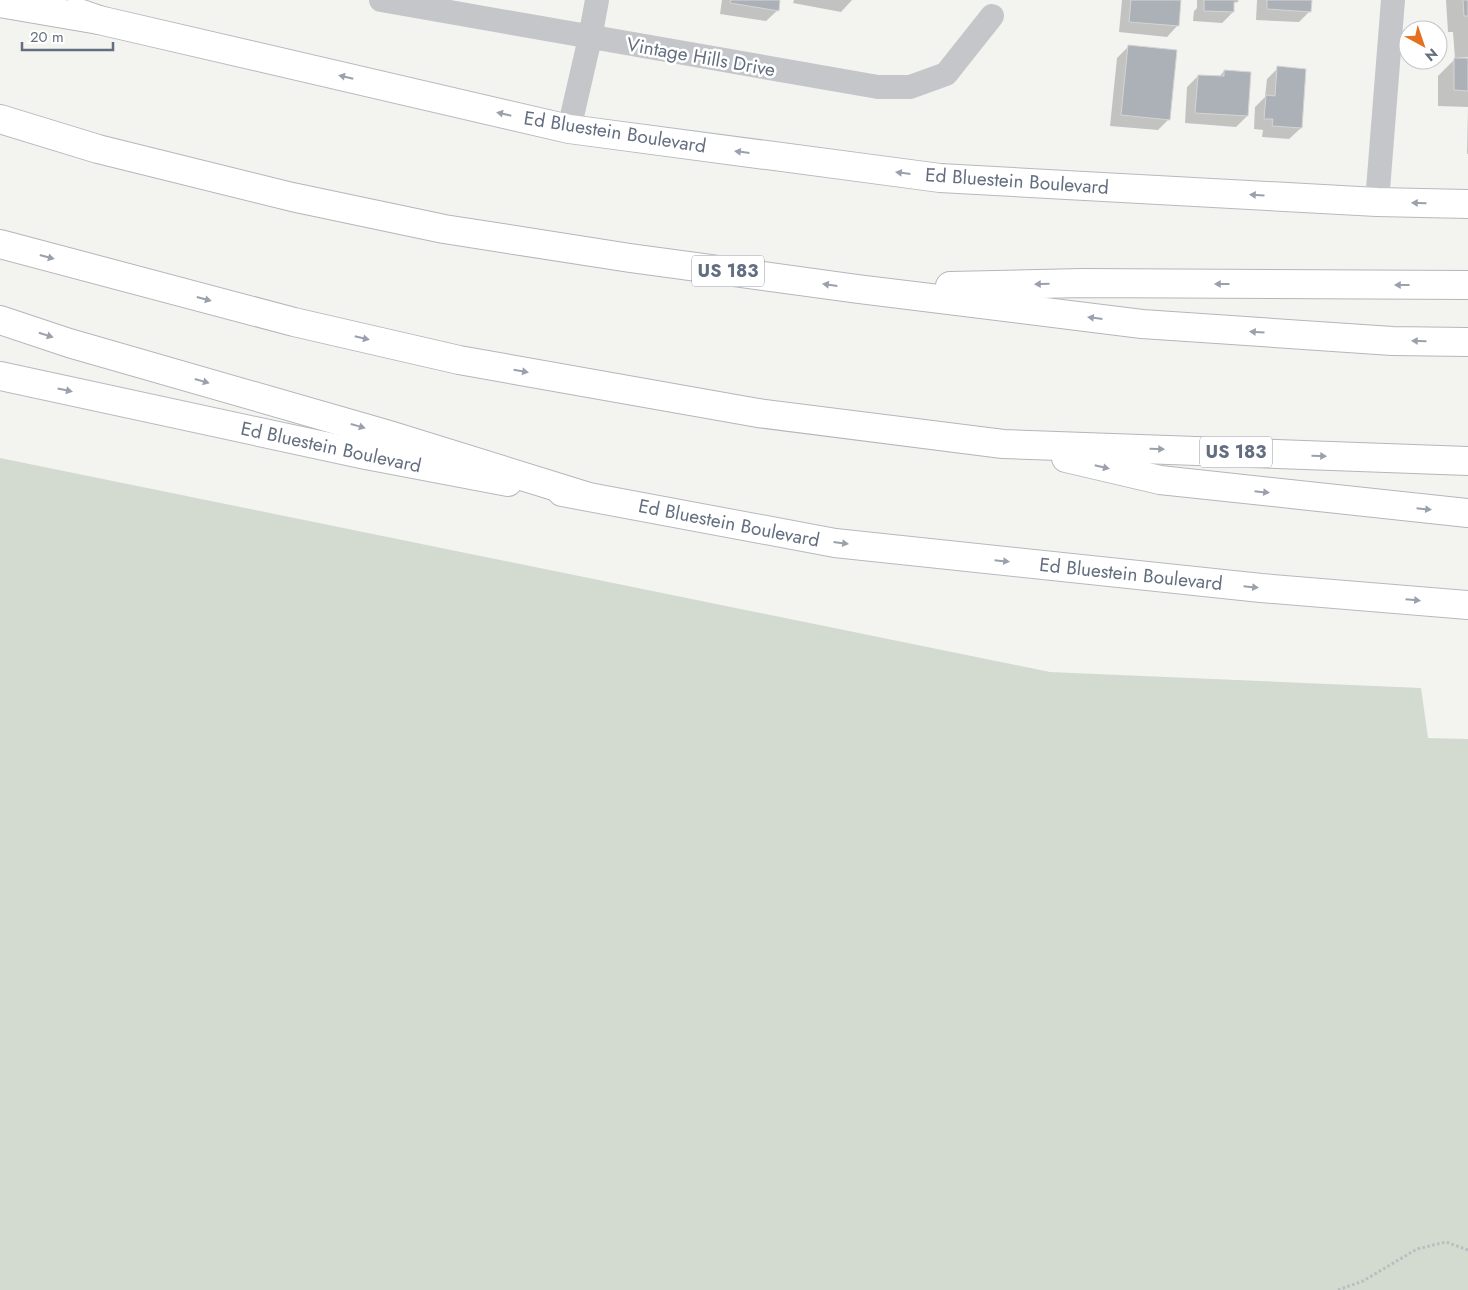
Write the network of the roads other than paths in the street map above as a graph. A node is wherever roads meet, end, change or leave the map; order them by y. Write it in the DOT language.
graph roads {
  1 [pos="44,0"];
  2 [pos="381,0"];
  3 [pos="597,0"];
  4 [pos="1393,0"];
  5 [pos="0,3"];
  6 [pos="992,16"];
  7 [pos="100,20"];
  8 [pos="590,38"];
  9 [pos="0,119"];
  10 [pos="569,129"];
  11 [pos="1377,202"];
  12 [pos="1468,204"];
  13 [pos="0,244"];
  14 [pos="1468,285"];
  15 [pos="858,289"];
  16 [pos="0,320"];
  17 [pos="1468,342"];
  18 [pos="0,376"];
  19 [pos="1004,444"];
  20 [pos="1468,461"];
  21 [pos="586,496"];
  22 [pos="1468,513"];
  23 [pos="1468,605"];
  1 -- 7 [label="main road, Ed Bluestein Boulevard"];
  2 -- 8 [label="street, Vintage Hills Drive"];
  3 -- 8 [label="street"];
  4 -- 11 [label="street"];
  5 -- 7 [label="main road"];
  6 -- 8 [label="street, Vintage Hills Drive"];
  10 -- 7 [label="main road, Ed Bluestein Boulevard, one-way"];
  8 -- 10 [label="street"];
  15 -- 9 [label="main road, US 183, one-way"];
  11 -- 10 [label="main road, Ed Bluestein Boulevard, one-way"];
  12 -- 11 [label="main road, Ed Bluestein Boulevard, one-way"];
  13 -- 19 [label="main road, US 183, one-way"];
  14 -- 15 [label="main road, one-way"];
  17 -- 15 [label="main road, US 183, one-way"];
  16 -- 21 [label="main road, one-way"];
  18 -- 21 [label="main road, Ed Bluestein Boulevard, one-way"];
  19 -- 20 [label="main road, US 183, one-way"];
  19 -- 22 [label="main road, one-way"];
  21 -- 23 [label="main road, Ed Bluestein Boulevard, one-way"];
}
